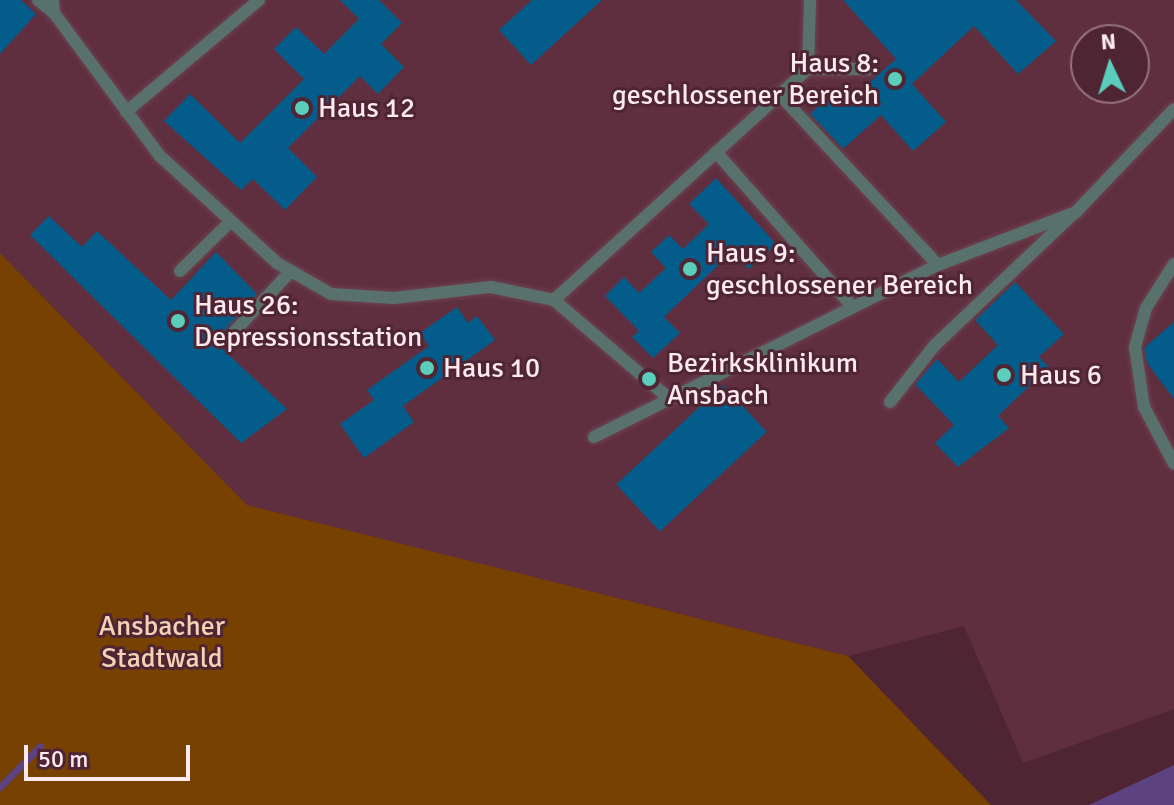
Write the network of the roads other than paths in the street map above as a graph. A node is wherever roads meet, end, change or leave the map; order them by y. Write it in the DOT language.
graph roads {
  1 [pos="38,0"];
  2 [pos="259,0"];
  3 [pos="810,0"];
  4 [pos="53,6"];
  5 [pos="808,69"];
  6 [pos="869,69"];
  7 [pos="779,94"];
  8 [pos="1174,109"];
  9 [pos="126,112"];
  10 [pos="716,152"];
  11 [pos="1076,212"];
  12 [pos="227,225"];
  13 [pos="1174,264"];
  14 [pos="938,265"];
  15 [pos="180,271"];
  16 [pos="291,271"];
  17 [pos="554,300"];
  18 [pos="852,306"];
  19 [pos="233,333"];
  20 [pos="665,395"];
  21 [pos="890,402"];
  22 [pos="594,437"];
  23 [pos="1174,464"];
  1 -- 4 [label="lane"];
  2 -- 9 [label="lane"];
  3 -- 5 [label="lane"];
  4 -- 9 [label="lane"];
  5 -- 6 [label="lane"];
  5 -- 7 [label="lane"];
  7 -- 10 [label="lane"];
  7 -- 14 [label="lane"];
  8 -- 11 [label="lane"];
  9 -- 12 [label="lane"];
  10 -- 17 [label="lane"];
  10 -- 18 [label="lane"];
  11 -- 14 [label="lane"];
  11 -- 21 [label="lane"];
  12 -- 15 [label="lane"];
  12 -- 16 [label="lane"];
  13 -- 23 [label="lane"];
  14 -- 18 [label="lane"];
  16 -- 17 [label="lane"];
  16 -- 19 [label="lane"];
  17 -- 20 [label="lane"];
  18 -- 20 [label="lane"];
  20 -- 22 [label="lane"];
}
